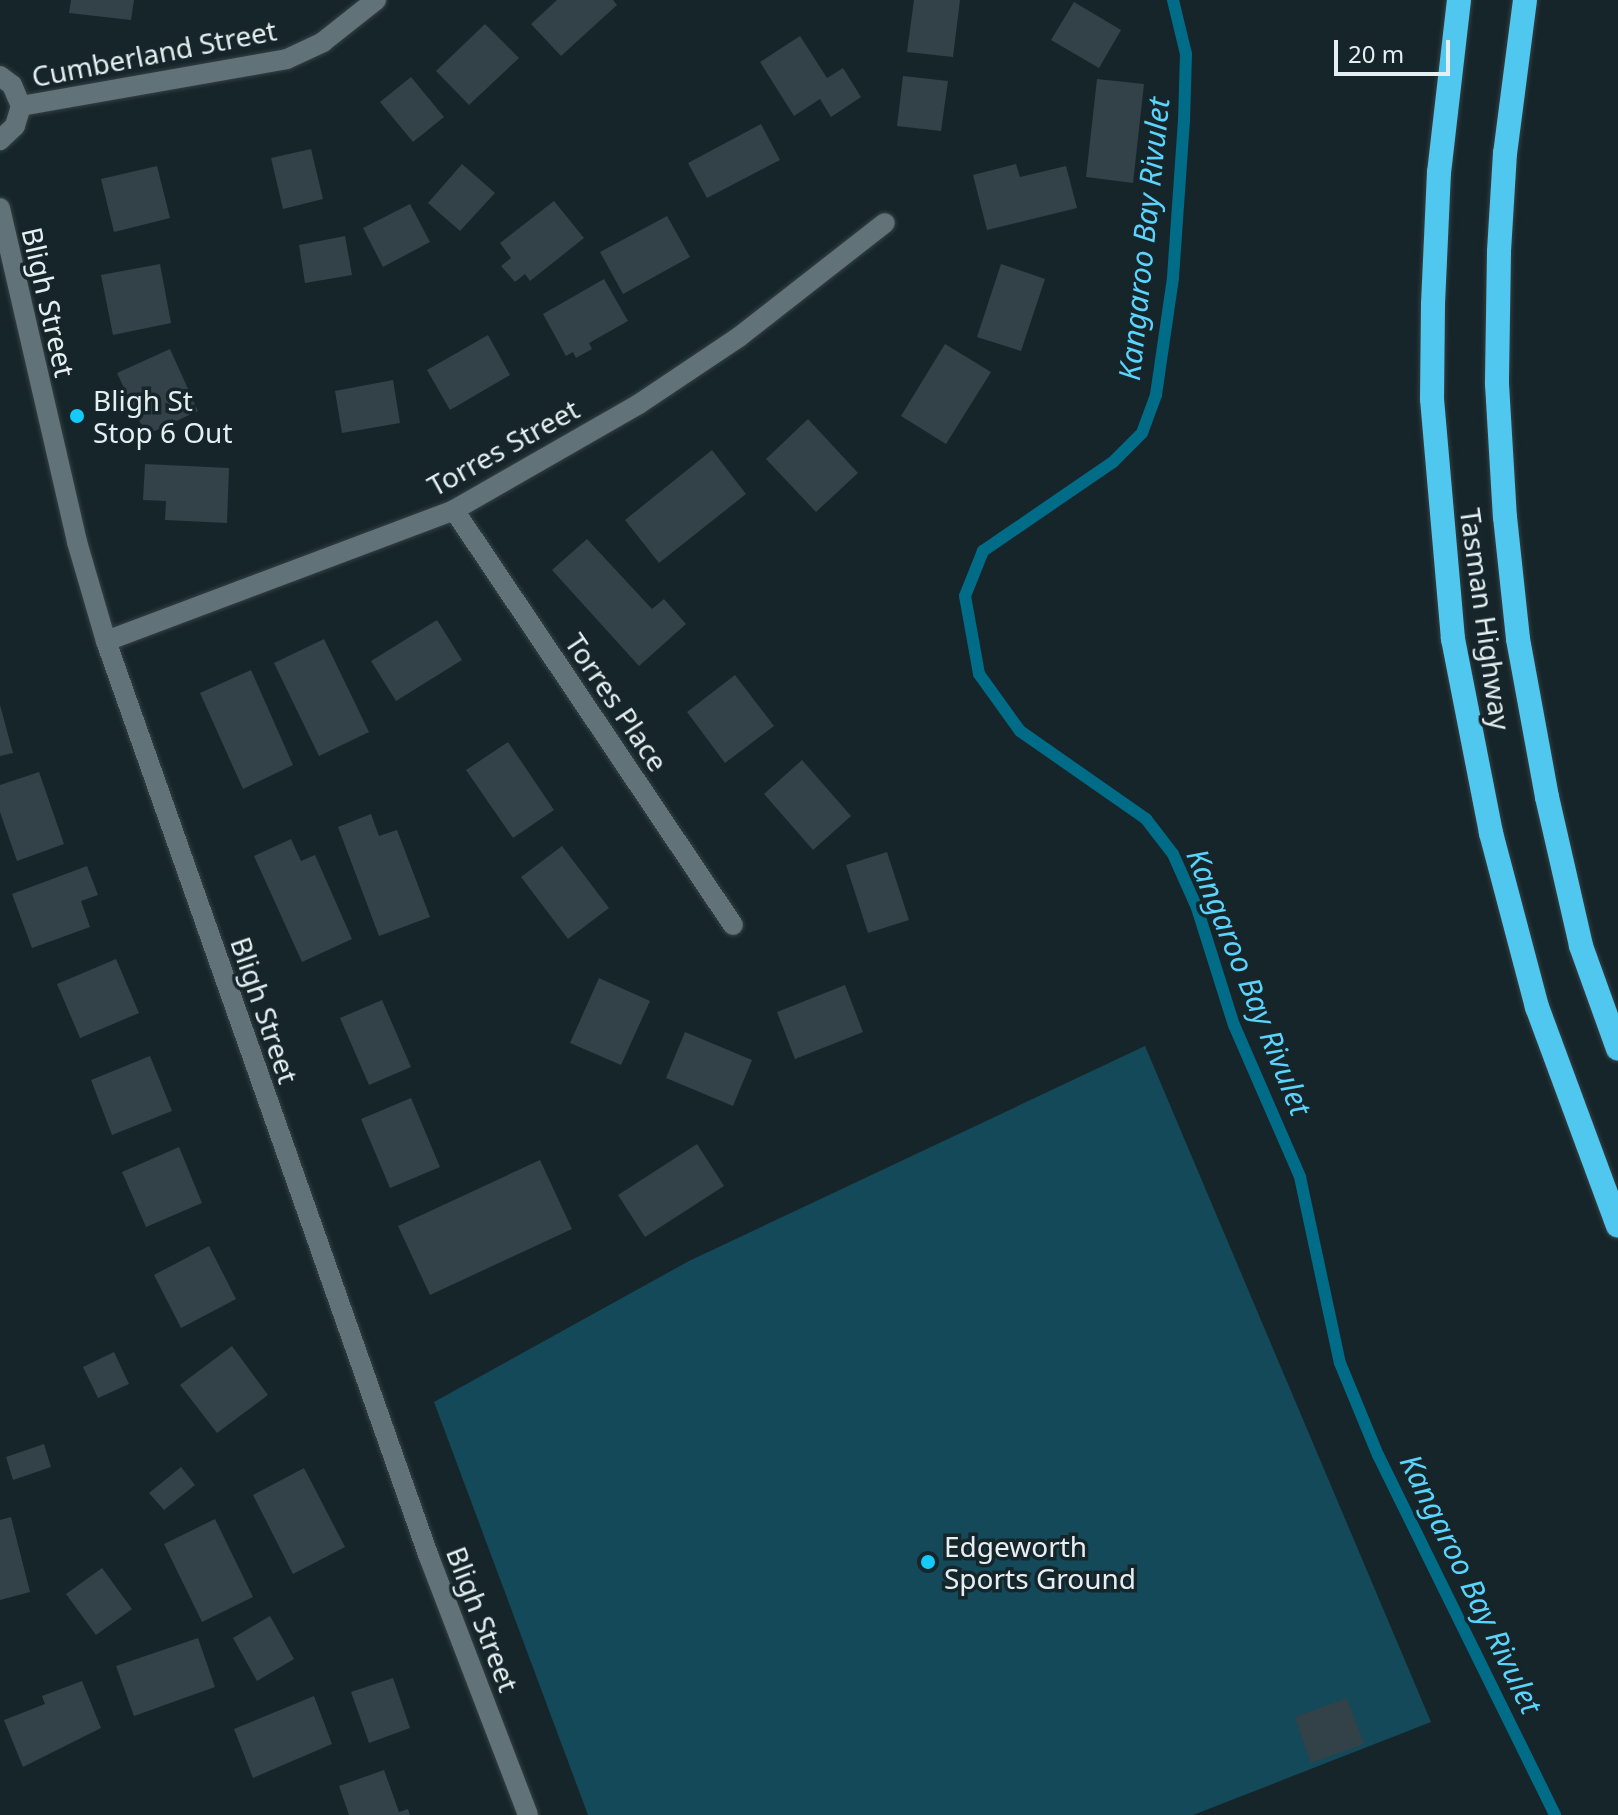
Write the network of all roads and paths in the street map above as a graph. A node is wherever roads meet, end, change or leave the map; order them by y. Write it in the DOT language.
graph roads {
  1 [pos="376,0"];
  2 [pos="1459,0"];
  3 [pos="1525,0"];
  4 [pos="0,76"];
  5 [pos="21,106"];
  6 [pos="0,140"];
  7 [pos="0,208"];
  8 [pos="885,223"];
  9 [pos="454,510"];
  10 [pos="106,641"];
  11 [pos="733,925"];
  12 [pos="1618,1049"];
  13 [pos="1618,1226"];
  14 [pos="528,1815"];
  1 -- 5 [label="street, Cumberland Street"];
  2 -- 13 [label="highway, Tasman Highway"];
  3 -- 12 [label="highway, Tasman Highway"];
  4 -- 5 [label="street"];
  5 -- 6 [label="street"];
  7 -- 10 [label="street, Bligh Street"];
  8 -- 9 [label="street, Torres Street"];
  9 -- 10 [label="street, Torres Street"];
  9 -- 11 [label="street, Torres Place"];
  10 -- 14 [label="street, Bligh Street"];
}
